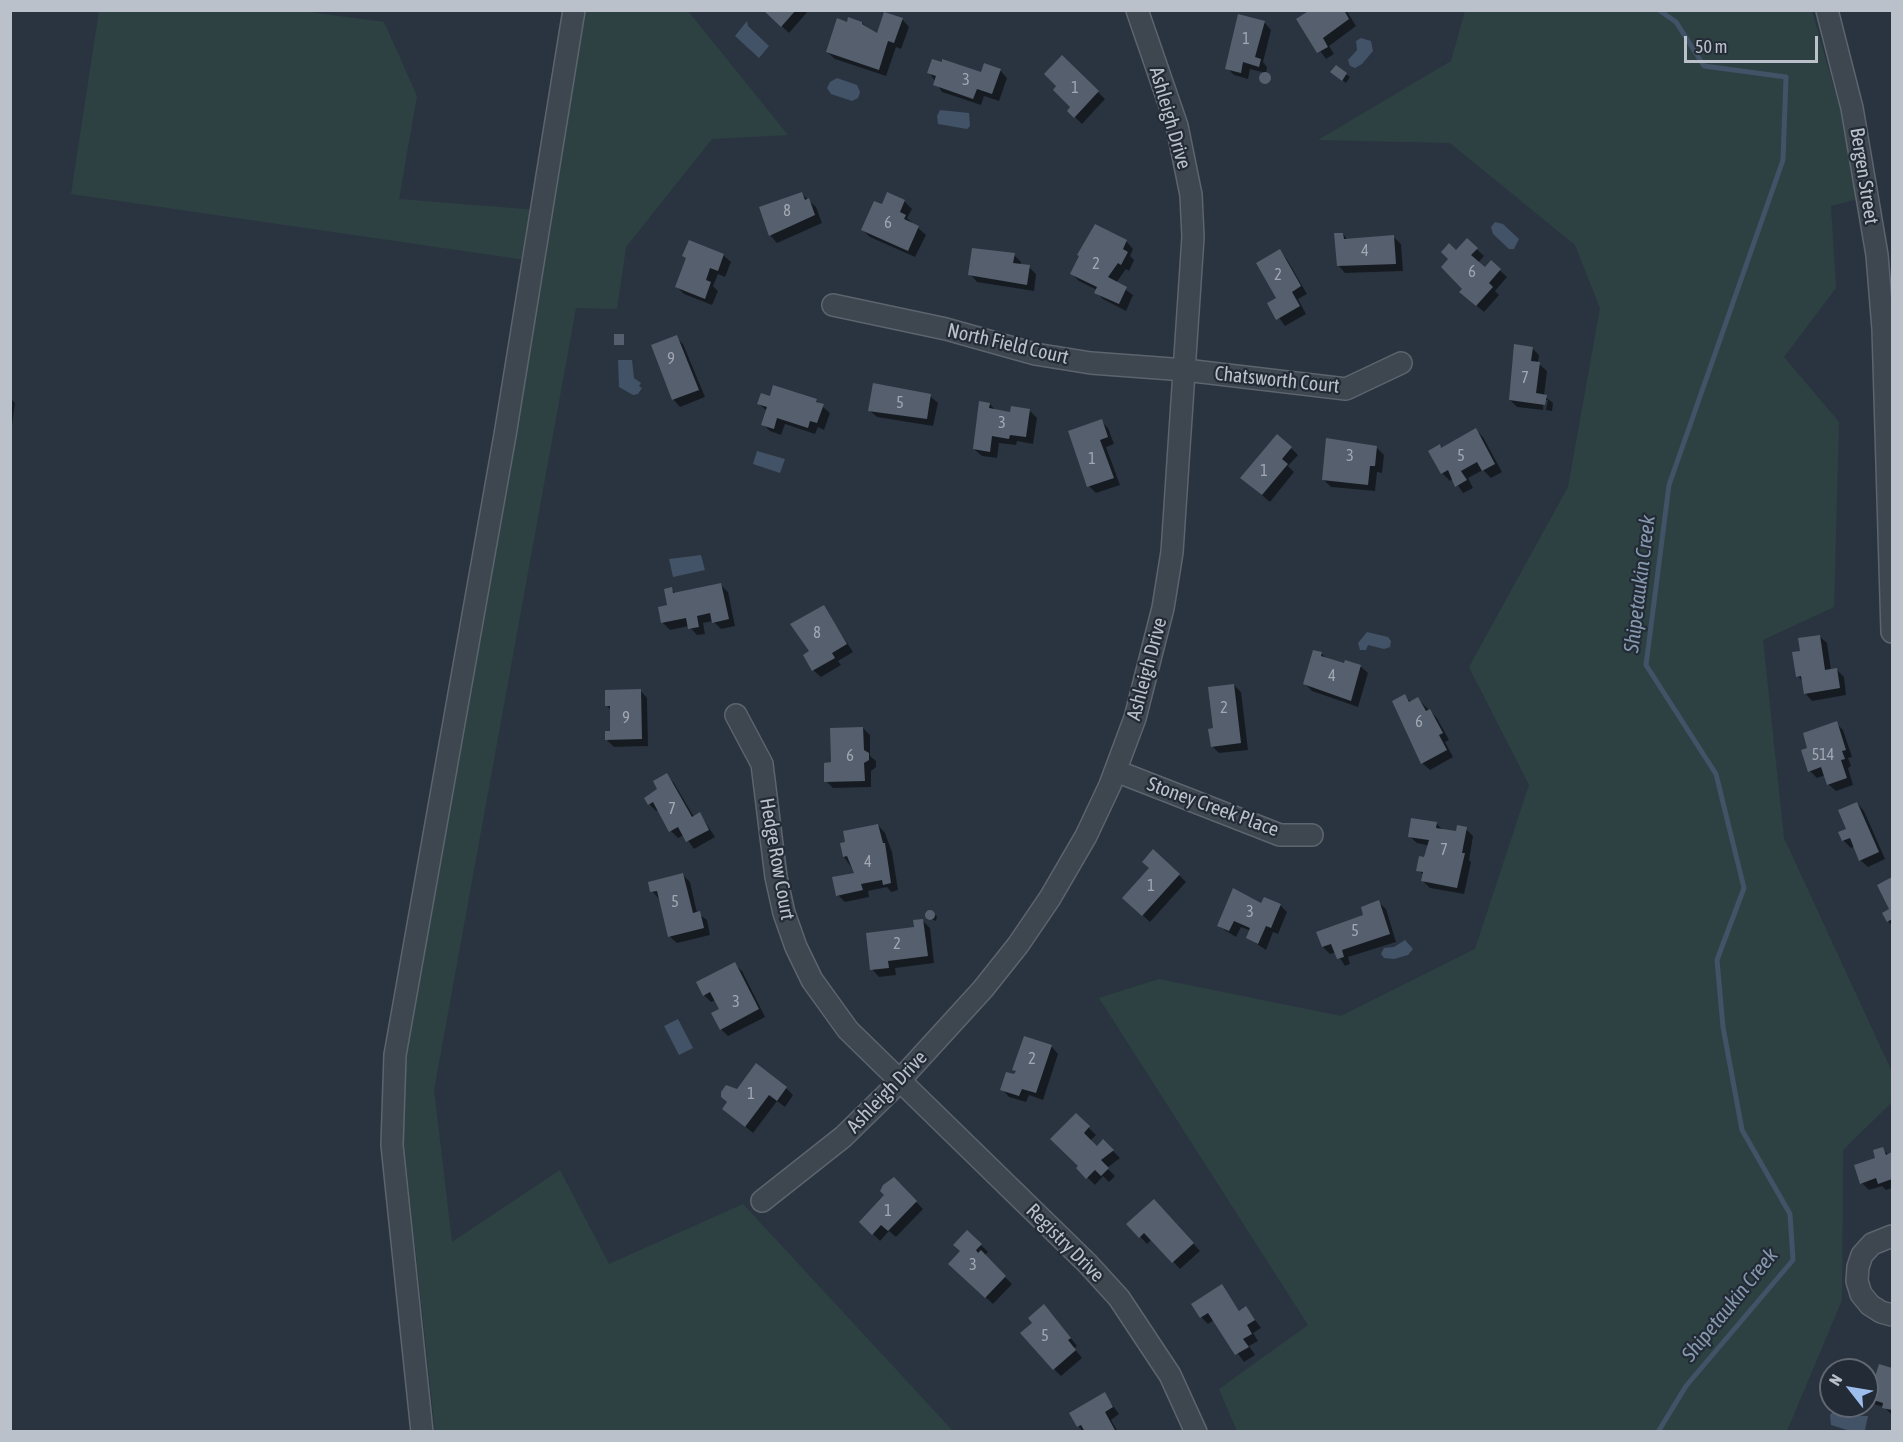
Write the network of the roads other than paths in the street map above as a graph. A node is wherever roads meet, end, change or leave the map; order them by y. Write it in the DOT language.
graph roads {
  1 [pos="574,10"];
  2 [pos="1137,10"];
  3 [pos="1827,10"];
  4 [pos="833,305"];
  5 [pos="1401,363"];
  6 [pos="1185,370"];
  7 [pos="1893,632"];
  8 [pos="735,715"];
  9 [pos="1116,771"];
  10 [pos="1312,835"];
  11 [pos="899,1081"];
  12 [pos="762,1201"];
  13 [pos="1893,1236"];
  14 [pos="1893,1315"];
  15 [pos="422,1431"];
  16 [pos="1196,1431"];
  1 -- 15 [label="street"];
  2 -- 6 [label="street, Ashleigh Drive"];
  3 -- 7 [label="street, Bergen Street"];
  4 -- 6 [label="street, North Field Court"];
  5 -- 6 [label="street, Chatsworth Court"];
  6 -- 9 [label="street, Ashleigh Drive"];
  8 -- 11 [label="street, Hedge Row Court"];
  9 -- 10 [label="street, Stoney Creek Place"];
  9 -- 11 [label="street, Ashleigh Drive"];
  11 -- 12 [label="street, Ashleigh Drive"];
  11 -- 16 [label="street, Registry Drive"];
  13 -- 14 [label="street"];
}
